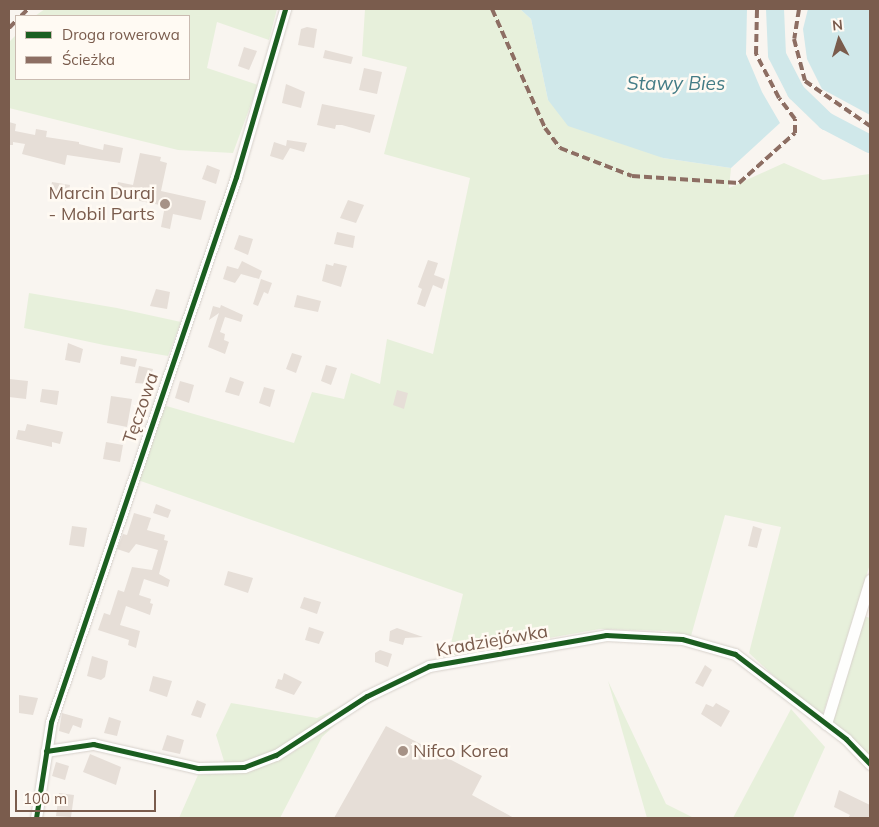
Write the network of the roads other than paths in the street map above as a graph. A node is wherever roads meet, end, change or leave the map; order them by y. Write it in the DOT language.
graph roads {
  1 [pos="284,9"];
  2 [pos="870,580"];
  3 [pos="866,611"];
  4 [pos="826,724"];
  5 [pos="46,751"];
  6 [pos="870,764"];
  7 [pos="36,818"];
  1 -- 5 [label="street, Tęczowa"];
  2 -- 3 [label="street"];
  3 -- 4 [label="street"];
  4 -- 5 [label="street, Kradziejówka"];
  4 -- 6 [label="street, Kradziejówka"];
  5 -- 7 [label="street, Tęczowa"];
}
